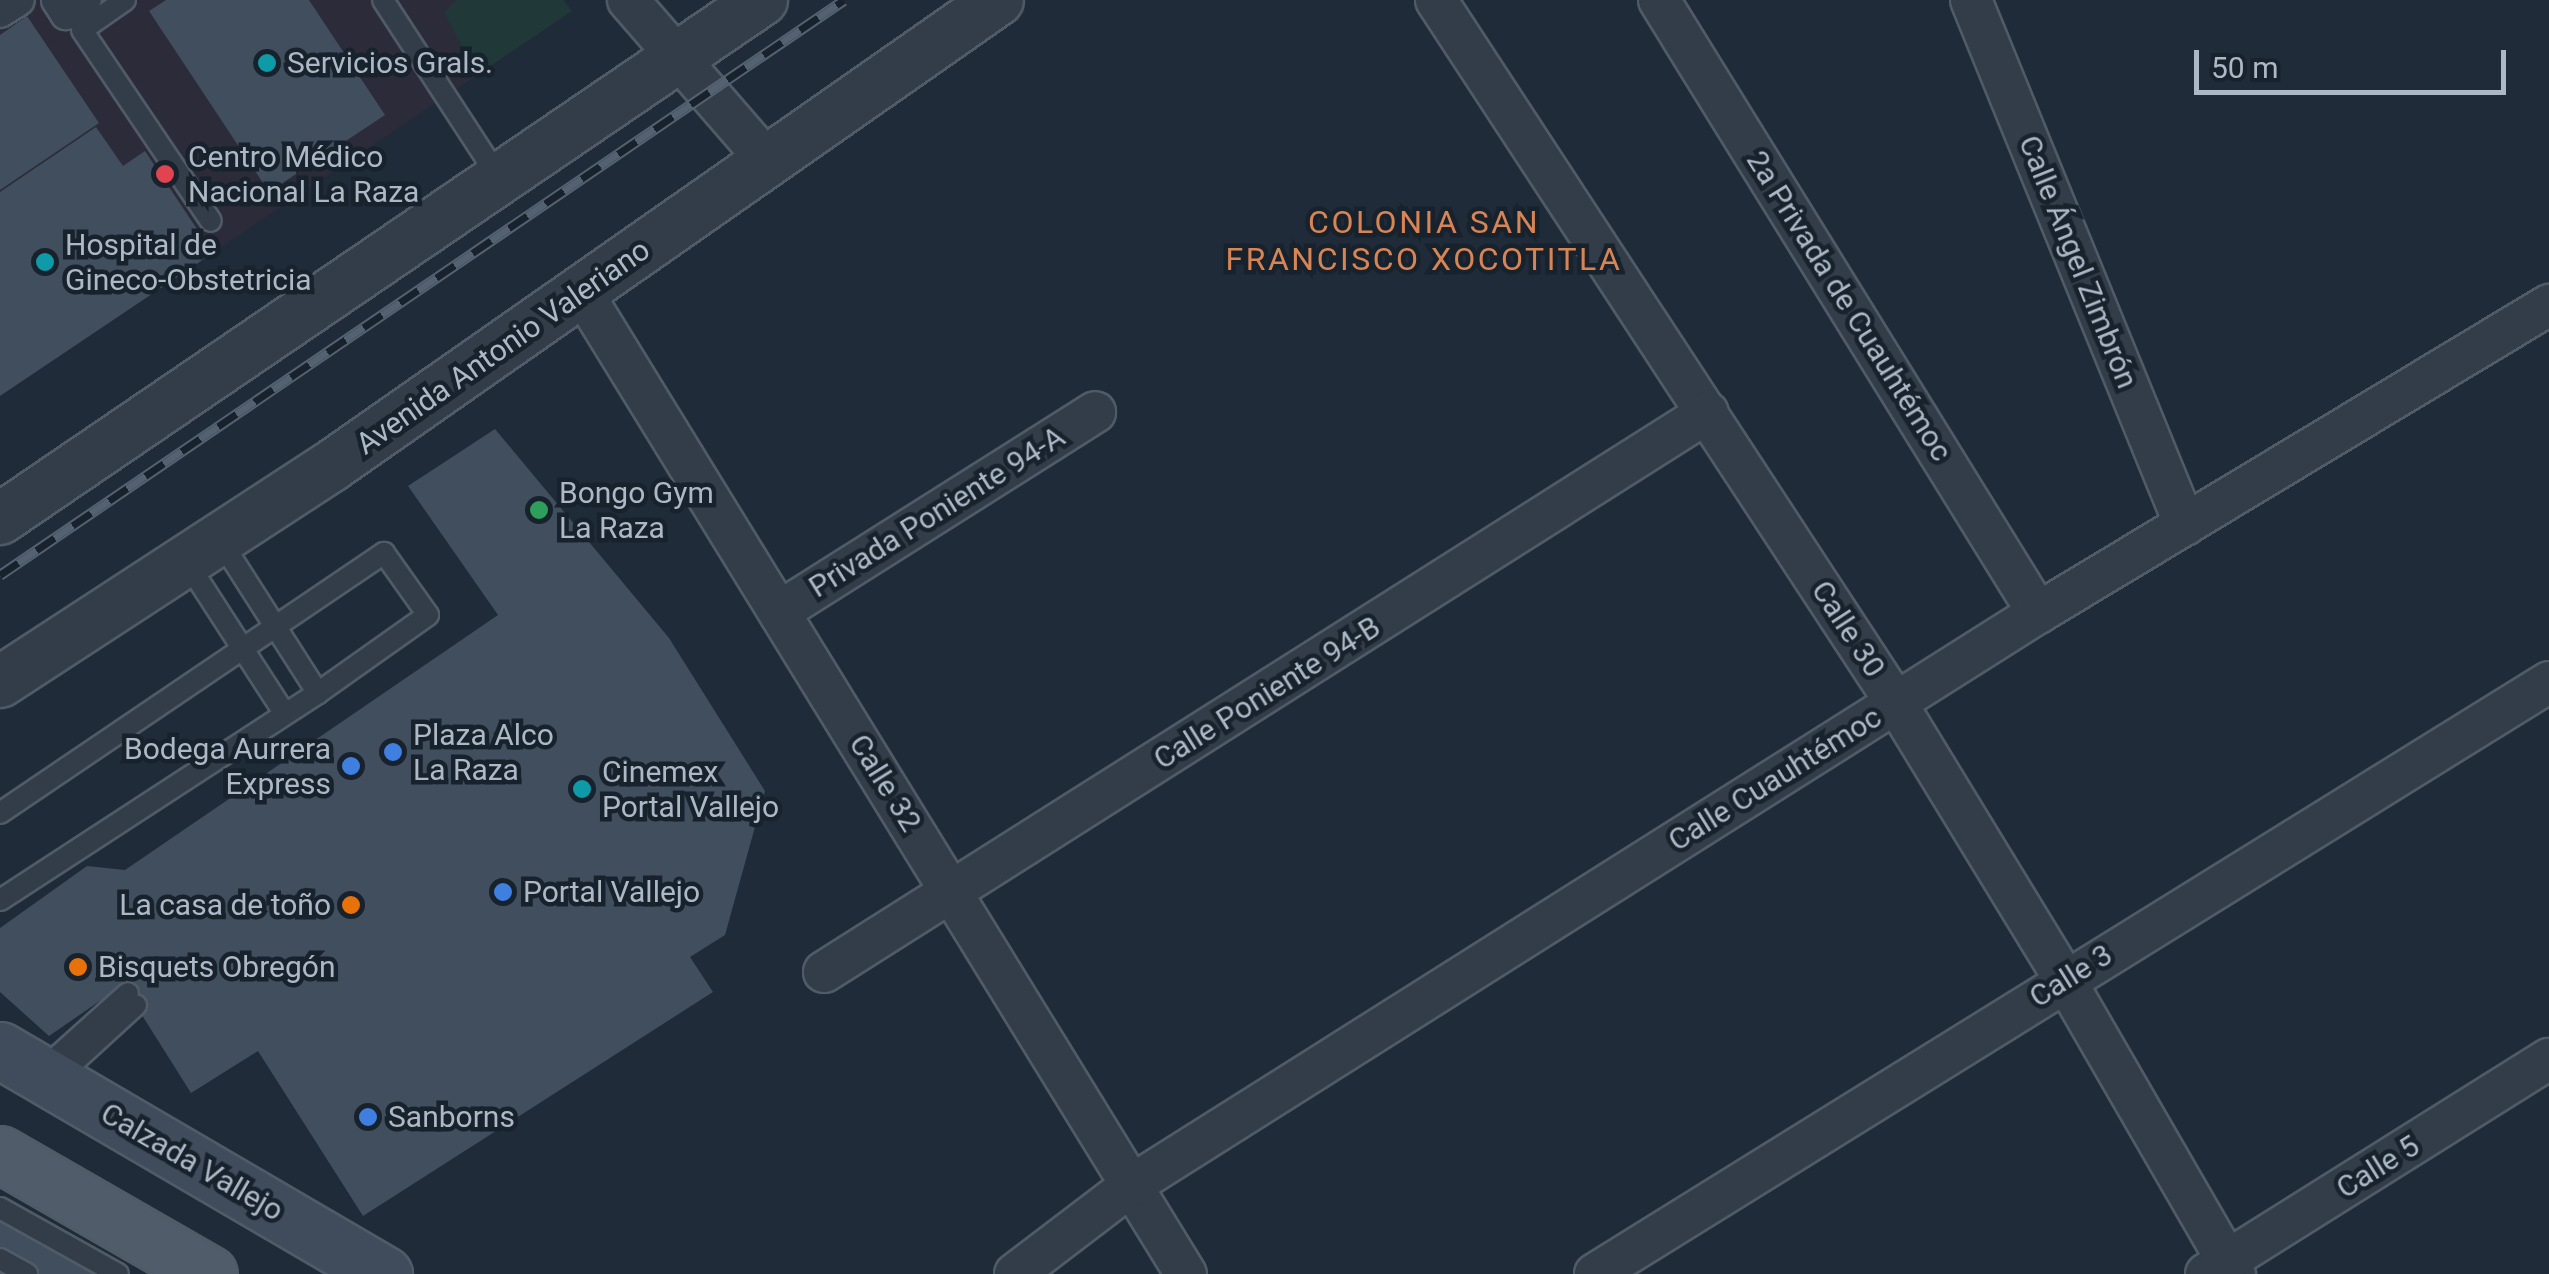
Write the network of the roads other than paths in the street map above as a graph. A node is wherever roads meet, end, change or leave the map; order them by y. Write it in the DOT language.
graph roads {
  1 [pos="18,0"];
  2 [pos="57,0"];
  3 [pos="86,0"];
  4 [pos="125,0"];
  5 [pos="383,0"];
  6 [pos="628,0"];
  7 [pos="762,0"];
  8 [pos="998,0"];
  9 [pos="1436,0"];
  10 [pos="1659,0"];
  11 [pos="1971,0"];
  12 [pos="0,12"];
  13 [pos="680,56"];
  14 [pos="769,162"];
  15 [pos="499,178"];
  16 [pos="211,221"];
  17 [pos="582,292"];
  18 [pos="2549,305"];
  19 [pos="1096,412"];
  20 [pos="1708,412"];
  21 [pos="0,519"];
  22 [pos="2185,525"];
  23 [pos="202,550"];
  24 [pos="779,612"];
  25 [pos="2038,612"];
  26 [pos="276,627"];
  27 [pos="244,647"];
  28 [pos="0,682"];
  29 [pos="2549,682"];
  30 [pos="318,693"];
  31 [pos="1896,703"];
  32 [pos="285,714"];
  33 [pos="0,813"];
  34 [pos="953,893"];
  35 [pos="0,900"];
  36 [pos="824,972"];
  37 [pos="2066,980"];
  38 [pos="132,999"];
  39 [pos="2549,1059"];
  40 [pos="31,1068"];
  41 [pos="0,1154"];
  42 [pos="1132,1185"];
  43 [pos="0,1208"];
  44 [pos="0,1259"];
  45 [pos="2223,1270"];
  46 [pos="26,1274"];
  47 [pos="118,1274"];
  48 [pos="209,1274"];
  49 [pos="384,1274"];
  50 [pos="1016,1274"];
  51 [pos="1186,1274"];
  52 [pos="1596,1274"];
  1 -- 12 [label="street"];
  2 -- 3 [label="street"];
  4 -- 16 [label="lane"];
  5 -- 15 [label="lane"];
  6 -- 13 [label="street"];
  7 -- 13 [label="street"];
  8 -- 14 [label="street, Avenida Antonio Valeriano"];
  9 -- 20 [label="street, Calle 30"];
  10 -- 25 [label="street, 2a Privada de Cuauhtémoc"];
  11 -- 22 [label="street, Calle Ángel Zimbrón"];
  13 -- 14 [label="street"];
  13 -- 15 [label="street"];
  14 -- 17 [label="street, Avenida Antonio Valeriano"];
  15 -- 21 [label="street"];
  17 -- 23 [label="street, Avenida Antonio Valeriano"];
  17 -- 24 [label="street, Calle 32"];
  18 -- 22 [label="street, Calle Cuauhtémoc"];
  19 -- 24 [label="street, Privada Poniente 94-A"];
  20 -- 31 [label="street, Calle 30"];
  20 -- 34 [label="street, Calle Poniente 94-B"];
  22 -- 25 [label="street, Calle Cuauhtémoc"];
  23 -- 26 [label="lane"];
  23 -- 27 [label="lane"];
  23 -- 28 [label="street, Avenida Antonio Valeriano"];
  24 -- 34 [label="street, Calle 32"];
  25 -- 31 [label="street, Calle Cuauhtémoc"];
  26 -- 27 [label="lane"];
  26 -- 30 [label="lane"];
  26 -- 30 [label="lane"];
  27 -- 32 [label="lane"];
  27 -- 33 [label="lane"];
  29 -- 37 [label="street, Calle 3"];
  30 -- 32 [label="lane"];
  31 -- 37 [label="street, Calle 30"];
  31 -- 42 [label="street, Calle Cuauhtémoc"];
  32 -- 35 [label="lane"];
  34 -- 36 [label="street, Calle Poniente 94-B"];
  34 -- 42 [label="street, Calle 32"];
  37 -- 45 [label="street, Calle 30"];
  37 -- 52 [label="street, Calle 3"];
  38 -- 40 [label="lane"];
  39 -- 45 [label="street, Calle 5"];
  40 -- 49 [label="main road, Calzada Vallejo"];
  41 -- 48 [label="main road"];
  42 -- 50 [label="street, Calle Cuauhtémoc"];
  42 -- 51 [label="street, Calle 32"];
  43 -- 47 [label="lane"];
  44 -- 46 [label="lane"];
}
